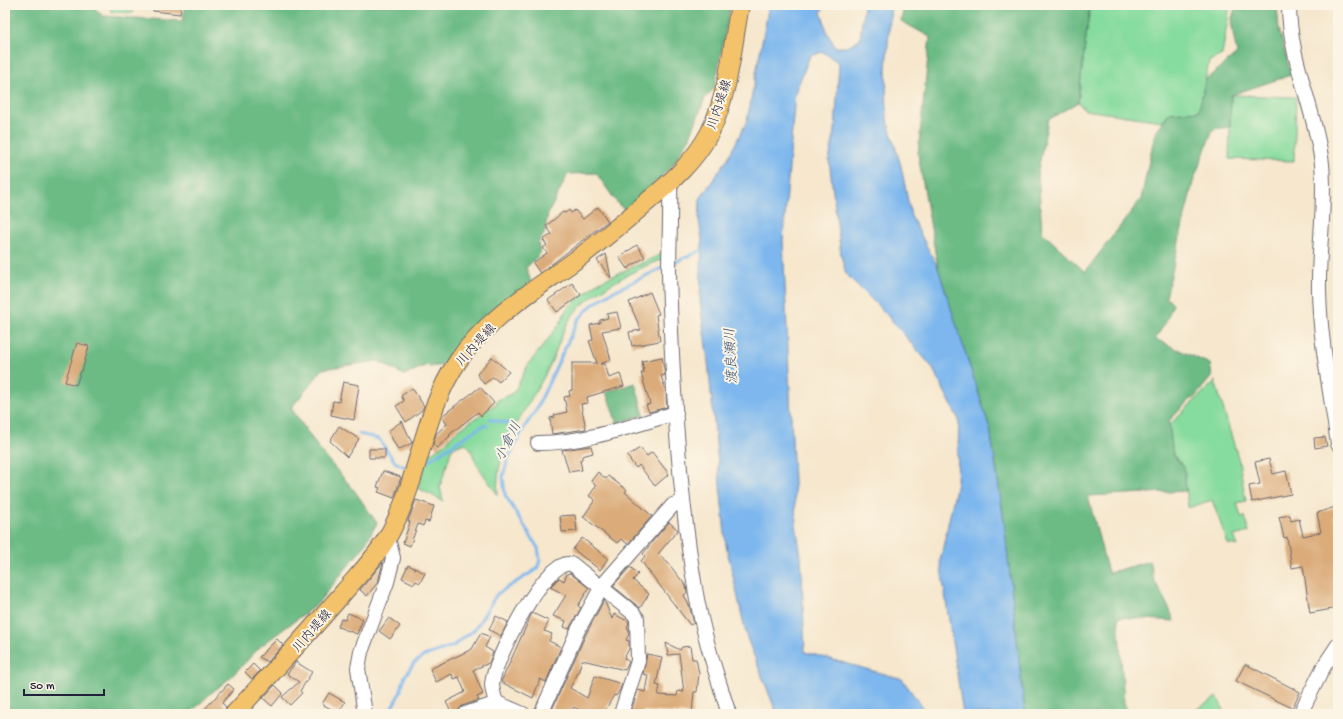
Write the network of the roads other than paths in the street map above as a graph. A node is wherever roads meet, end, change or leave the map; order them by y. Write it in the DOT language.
graph roads {
  1 [pos="740,5"];
  2 [pos="1289,5"];
  3 [pos="670,183"];
  4 [pos="676,413"];
  5 [pos="538,443"];
  6 [pos="1338,444"];
  7 [pos="682,502"];
  8 [pos="388,538"];
  9 [pos="602,586"];
  10 [pos="1338,647"];
  11 [pos="497,708"];
  12 [pos="234,714"];
  13 [pos="365,714"];
  14 [pos="465,714"];
  15 [pos="523,714"];
  16 [pos="541,714"];
  17 [pos="621,714"];
  18 [pos="729,714"];
  19 [pos="1300,714"];
  1 -- 3 [label="main road, 川内堤線"];
  2 -- 6 [label="street"];
  3 -- 4 [label="street"];
  3 -- 8 [label="main road, 川内堤線"];
  4 -- 5 [label="street"];
  4 -- 7 [label="street"];
  7 -- 9 [label="street"];
  7 -- 18 [label="street"];
  8 -- 12 [label="main road, 川内堤線"];
  8 -- 13 [label="street"];
  9 -- 11 [label="street"];
  9 -- 16 [label="street"];
  9 -- 17 [label="street"];
  10 -- 19 [label="street"];
  11 -- 14 [label="street"];
  11 -- 15 [label="street"];
}
